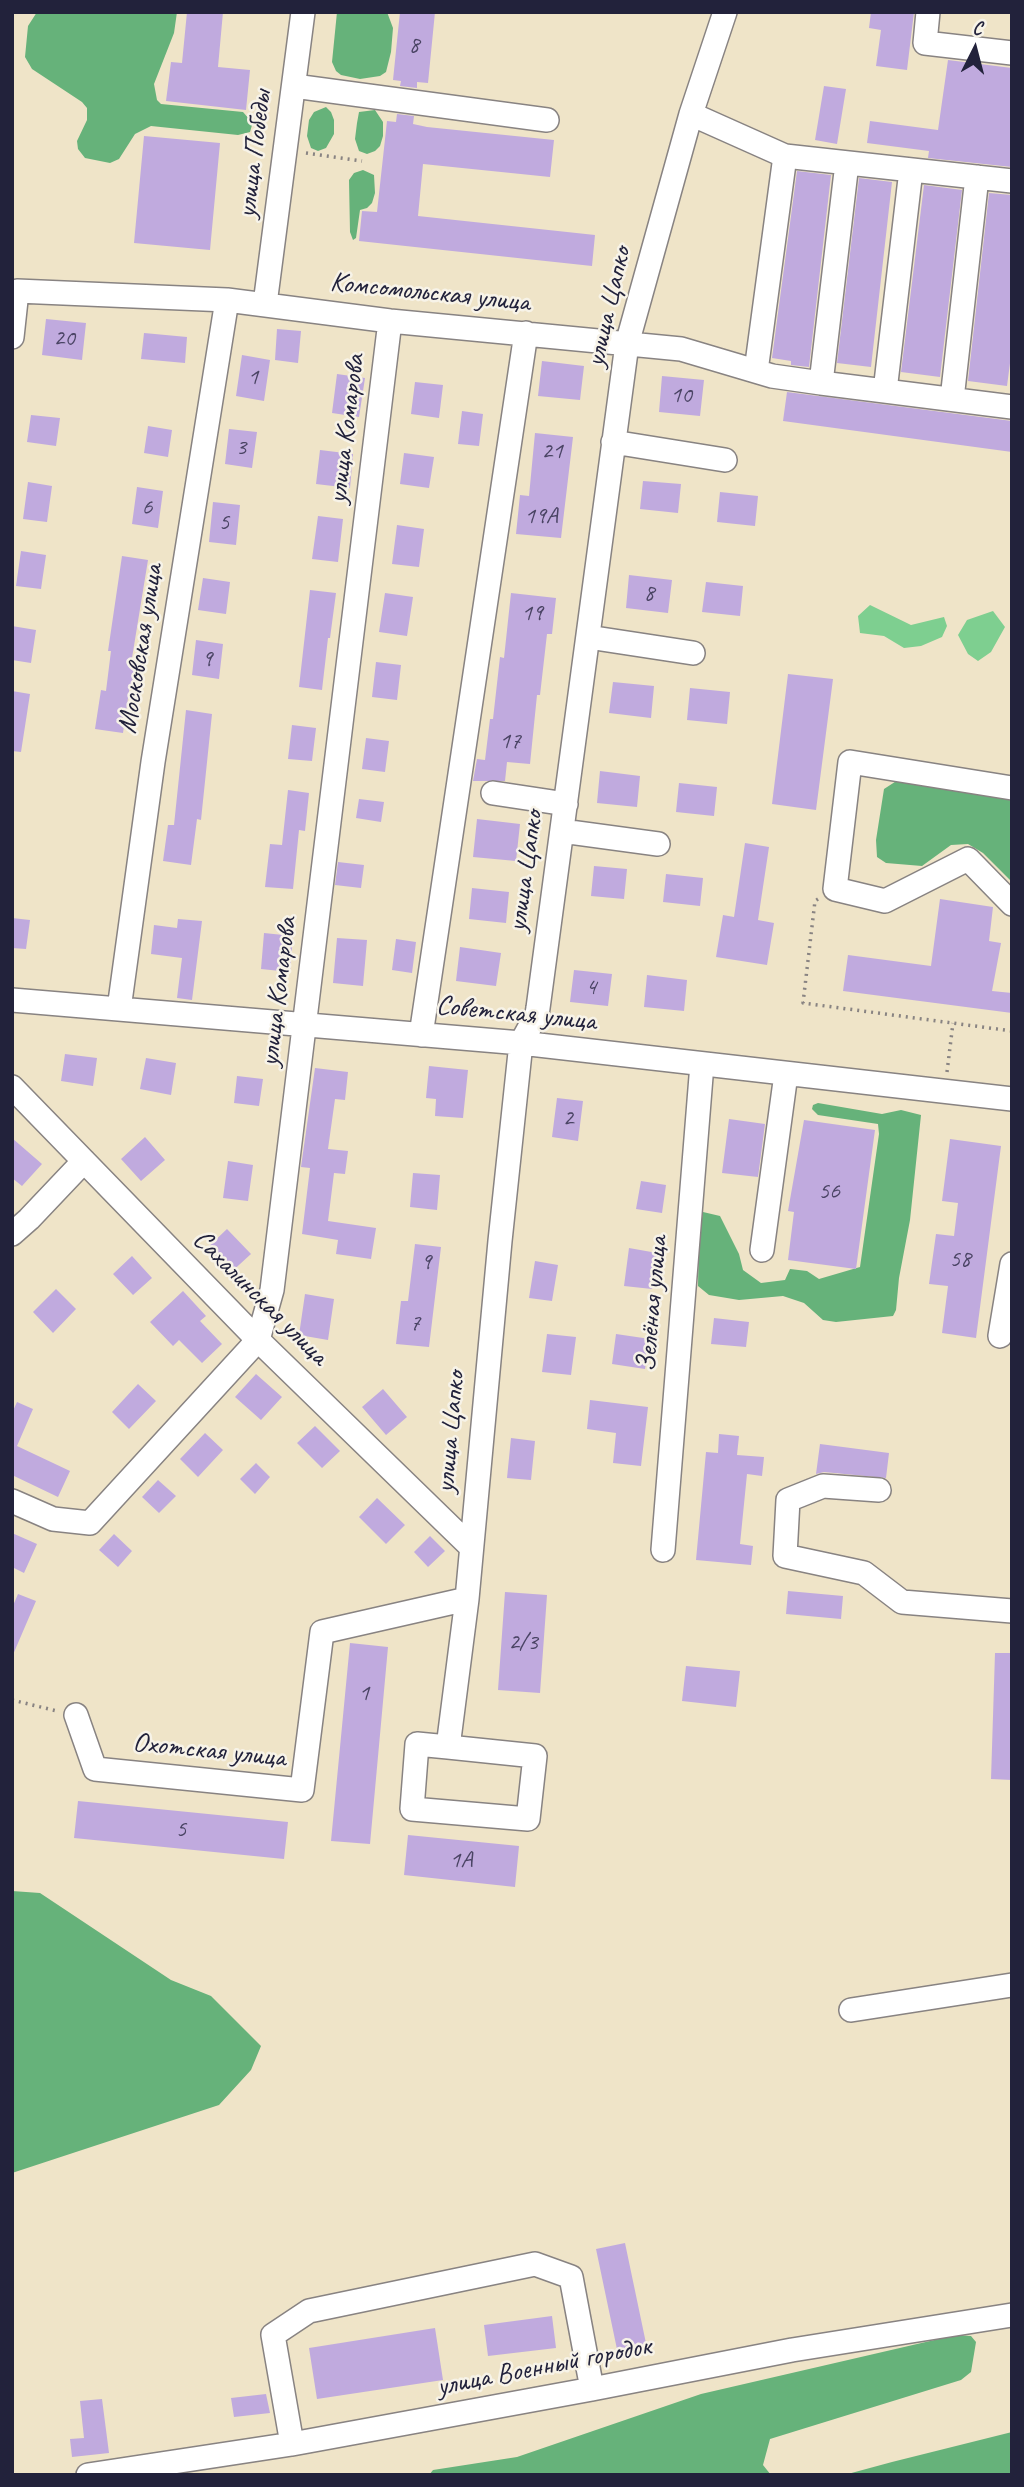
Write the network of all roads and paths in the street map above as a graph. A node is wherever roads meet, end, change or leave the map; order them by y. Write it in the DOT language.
graph roads {
  1 [pos="303,12"];
  2 [pos="725,12"];
  3 [pos="928,12"];
  4 [pos="1012,53"];
  5 [pos="294,86"];
  6 [pos="691,114"];
  7 [pos="547,120"];
  8 [pos="287,150"];
  9 [pos="785,156"];
  10 [pos="362,161"];
  11 [pos="847,163"];
  12 [pos="911,170"];
  13 [pos="977,177"];
  14 [pos="1012,181"];
  15 [pos="227,300"];
  16 [pos="265,304"];
  17 [pos="390,321"];
  18 [pos="526,333"];
  19 [pos="12,337"];
  20 [pos="627,344"];
  21 [pos="756,371"];
  22 [pos="821,383"];
  23 [pos="885,391"];
  24 [pos="952,399"];
  25 [pos="1012,407"];
  26 [pos="613,442"];
  27 [pos="725,460"];
  28 [pos="588,637"];
  29 [pos="693,653"];
  30 [pos="1012,788"];
  31 [pos="493,793"];
  32 [pos="566,804"];
  33 [pos="562,831"];
  34 [pos="659,844"];
  35 [pos="835,889"];
  36 [pos="1012,904"];
  37 [pos="12,1000"];
  38 [pos="120,1009"];
  39 [pos="953,1023"];
  40 [pos="305,1025"];
  41 [pos="1012,1031"];
  42 [pos="421,1035"];
  43 [pos="521,1043"];
  44 [pos="702,1064"];
  45 [pos="947,1072"];
  46 [pos="786,1074"];
  47 [pos="12,1087"];
  48 [pos="1012,1099"];
  49 [pos="84,1161"];
  50 [pos="12,1234"];
  51 [pos="762,1250"];
  52 [pos="1012,1264"];
  53 [pos="1000,1336"];
  54 [pos="258,1340"];
  55 [pos="879,1490"];
  56 [pos="12,1502"];
  57 [pos="470,1546"];
  58 [pos="663,1550"];
  59 [pos="467,1598"];
  60 [pos="1012,1611"];
  61 [pos="12,1700"];
  62 [pos="76,1715"];
  63 [pos="448,1747"];
  64 [pos="1012,1985"];
  65 [pos="851,2010"];
  66 [pos="1012,2315"];
  67 [pos="592,2389"];
  68 [pos="292,2444"];
  69 [pos="88,2475"];
  1 -- 5 [label="street, улица Победы"];
  2 -- 6 [label="street, улица Цапко"];
  3 -- 4 [label="street"];
  5 -- 7 [label="street"];
  5 -- 8 [label="street, улица Победы"];
  6 -- 9 [label="street"];
  6 -- 20 [label="street, улица Цапко"];
  8 -- 10 [label="path"];
  8 -- 16 [label="street, улица Победы"];
  9 -- 11 [label="street"];
  9 -- 21 [label="street"];
  11 -- 12 [label="street"];
  11 -- 22 [label="street"];
  12 -- 13 [label="street"];
  12 -- 23 [label="street"];
  13 -- 14 [label="street"];
  13 -- 24 [label="street"];
  15 -- 16 [label="street, Комсомольская улица"];
  15 -- 19 [label="street, Комсомольская улица"];
  15 -- 38 [label="street, Московская улица"];
  16 -- 17 [label="street, Комсомольская улица"];
  17 -- 18 [label="street, Комсомольская улица"];
  17 -- 40 [label="street, улица Комарова"];
  18 -- 20 [label="street, Комсомольская улица"];
  18 -- 42 [label="street"];
  20 -- 21 [label="street, Комсомольская улица"];
  20 -- 26 [label="street, улица Цапко"];
  21 -- 22 [label="street, Комсомольская улица"];
  22 -- 23 [label="street, Комсомольская улица"];
  23 -- 24 [label="street, Комсомольская улица"];
  24 -- 25 [label="street, Комсомольская улица"];
  26 -- 27 [label="street"];
  26 -- 28 [label="street, улица Цапко"];
  28 -- 29 [label="street"];
  28 -- 32 [label="street, улица Цапко"];
  30 -- 35 [label="street"];
  31 -- 32 [label="street"];
  32 -- 33 [label="street, улица Цапко"];
  33 -- 34 [label="street"];
  33 -- 43 [label="street, улица Цапко"];
  35 -- 36 [label="street"];
  35 -- 39 [label="path"];
  37 -- 38 [label="street, Советская улица"];
  38 -- 40 [label="street, Советская улица"];
  39 -- 41 [label="path"];
  39 -- 45 [label="path"];
  40 -- 42 [label="street, Советская улица"];
  40 -- 54 [label="street, улица Комарова"];
  42 -- 43 [label="street, Советская улица"];
  43 -- 44 [label="street, Советская улица"];
  43 -- 57 [label="street, улица Цапко"];
  44 -- 46 [label="street, Советская улица"];
  44 -- 58 [label="street, Зелёная улица"];
  46 -- 48 [label="street, Советская улица"];
  46 -- 51 [label="street"];
  47 -- 49 [label="street, Сахалинская улица"];
  49 -- 50 [label="street"];
  49 -- 54 [label="street, Сахалинская улица"];
  52 -- 53 [label="street"];
  54 -- 56 [label="street, улица Комарова"];
  54 -- 57 [label="street, Сахалинская улица"];
  55 -- 60 [label="street"];
  57 -- 59 [label="street, улица Цапко"];
  59 -- 62 [label="street, Охотская улица"];
  59 -- 63 [label="street, улица Цапко"];
  61 -- 62 [label="path"];
  63 -- 63 [label="street"];
  64 -- 65 [label="street"];
  66 -- 67 [label="street, улица Военный городок"];
  67 -- 68 [label="street, улица Военный городок"];
  67 -- 68 [label="street"];
  68 -- 69 [label="street, улица Военный городок"];
}
